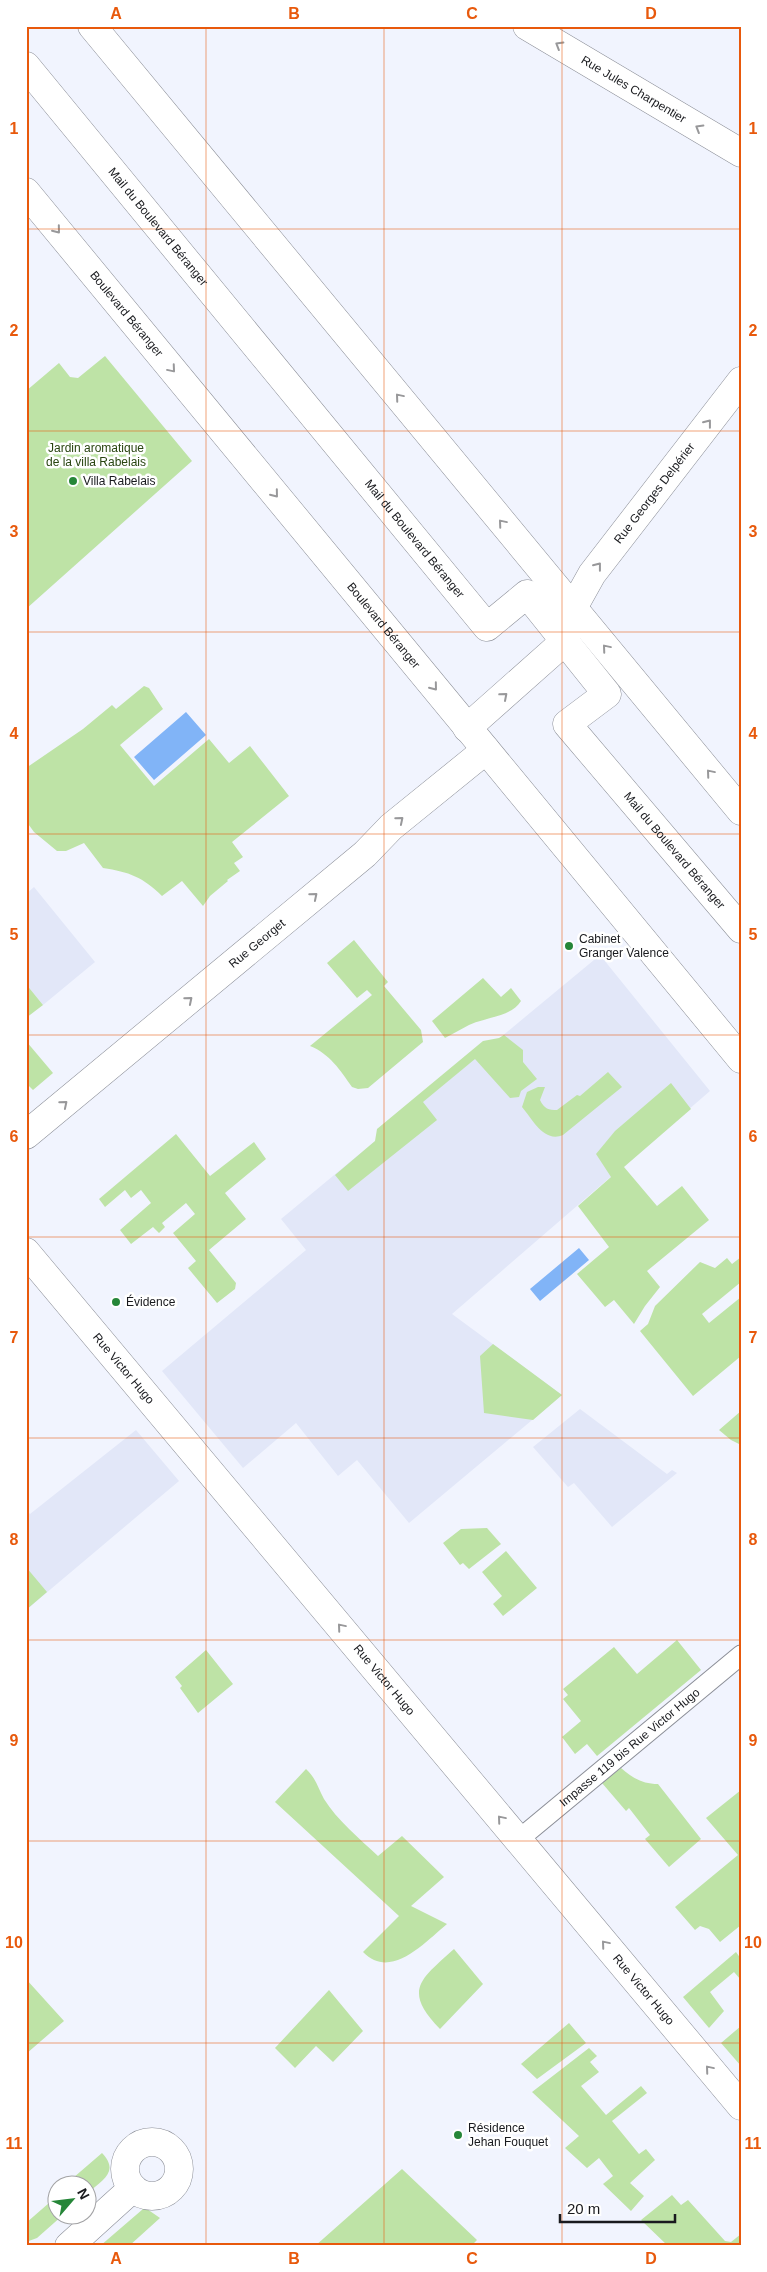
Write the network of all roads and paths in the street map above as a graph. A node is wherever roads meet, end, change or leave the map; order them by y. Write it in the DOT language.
graph roads {
  1 [pos="92,26"];
  2 [pos="527,26"];
  3 [pos="26,66"];
  4 [pos="741,153"];
  5 [pos="26,192"];
  6 [pos="741,381"];
  7 [pos="573,608"];
  8 [pos="565,641"];
  9 [pos="468,728"];
  10 [pos="486,750"];
  11 [pos="741,810"];
  12 [pos="741,929"];
  13 [pos="741,1059"];
  14 [pos="26,1135"];
  15 [pos="26,1252"];
  16 [pos="741,1655"];
  17 [pos="518,1840"];
  18 [pos="741,2106"];
  19 [pos="133,2188"];
  20 [pos="68,2246"];
  7 -- 1 [label="street, one-way"];
  4 -- 2 [label="street, Rue Jules Charpentier, one-way"];
  3 -- 8 [label="street, Mail du Boulevard Béranger"];
  5 -- 9 [label="street, Boulevard Béranger, one-way"];
  7 -- 6 [label="street, Rue Georges Delpérier, one-way"];
  7 -- 8 [label="street, Rue Georges Delpérier"];
  11 -- 7 [label="street, one-way"];
  9 -- 8 [label="street, one-way"];
  8 -- 12 [label="street, Mail du Boulevard Béranger"];
  9 -- 10 [label="street, Boulevard Béranger"];
  10 -- 13 [label="street, Boulevard Béranger"];
  14 -- 10 [label="street, Rue Georget, one-way"];
  17 -- 15 [label="street, Rue Victor Hugo, one-way"];
  16 -- 17 [label="lane, Impasse 119 bis Rue Victor Hugo"];
  18 -- 17 [label="street, Rue Victor Hugo, one-way"];
  19 -- 19 [label="street"];
  19 -- 20 [label="street"];
}
